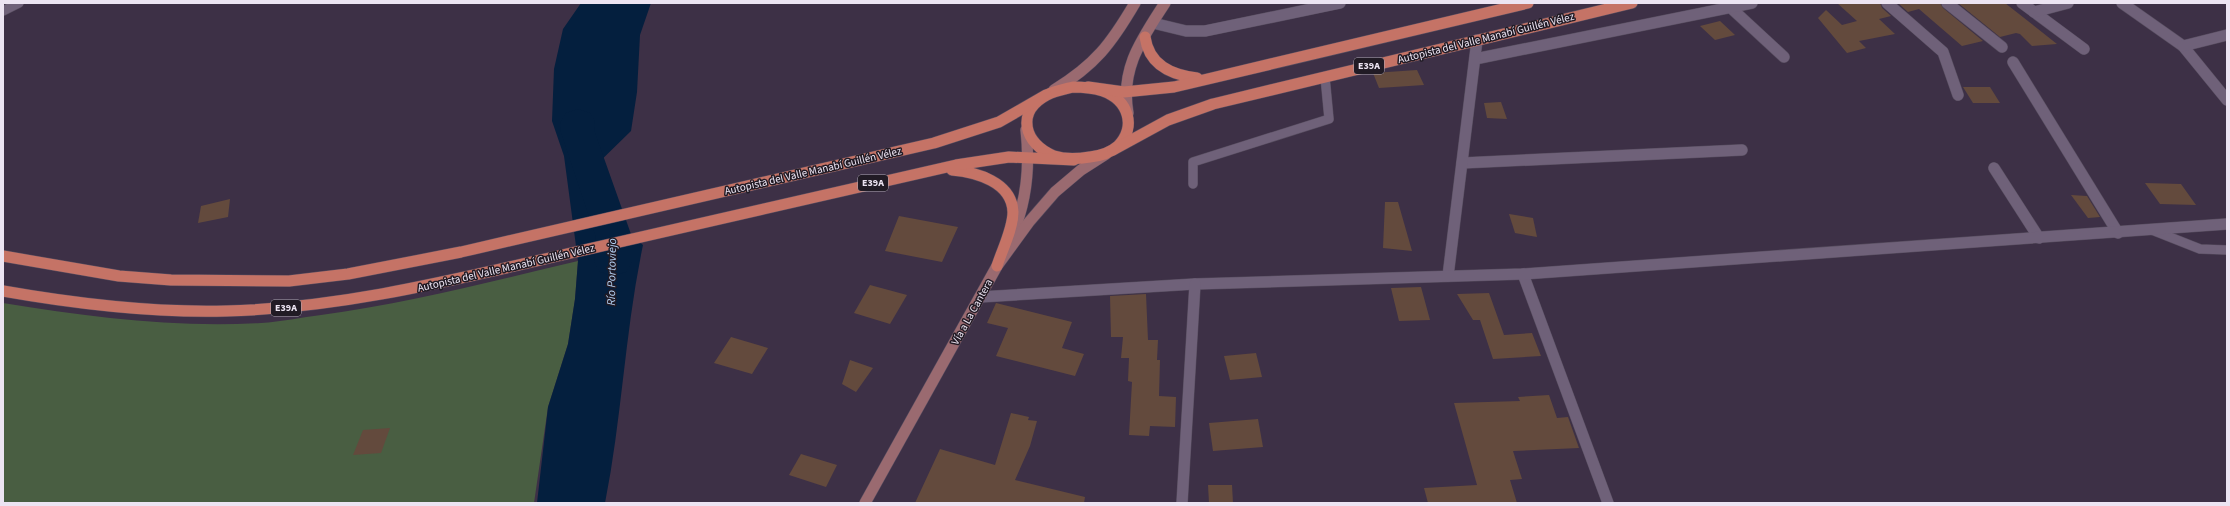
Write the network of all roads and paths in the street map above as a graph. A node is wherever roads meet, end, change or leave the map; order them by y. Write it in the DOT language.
graph roads {
  1 [pos="19,3"];
  2 [pos="1135,3"];
  3 [pos="1165,3"];
  4 [pos="1340,3"];
  5 [pos="1528,3"];
  6 [pos="1632,3"];
  7 [pos="1752,3"];
  8 [pos="1887,3"];
  9 [pos="1946,3"];
  10 [pos="2022,3"];
  11 [pos="2068,3"];
  12 [pos="2122,3"];
  13 [pos="1731,8"];
  14 [pos="3,11"];
  15 [pos="2034,12"];
  16 [pos="1153,23"];
  17 [pos="2227,35"];
  18 [pos="1145,37"];
  19 [pos="1477,40"];
  20 [pos="2183,46"];
  21 [pos="2002,48"];
  22 [pos="2084,49"];
  23 [pos="1784,57"];
  24 [pos="1475,59"];
  25 [pos="2013,62"];
  26 [pos="1324,77"];
  27 [pos="1210,79"];
  28 [pos="1088,87"];
  29 [pos="1124,92"];
  30 [pos="1046,95"];
  31 [pos="1958,95"];
  32 [pos="2227,100"];
  33 [pos="1129,117"];
  34 [pos="1026,130"];
  35 [pos="1113,150"];
  36 [pos="1742,150"];
  37 [pos="1028,157"];
  38 [pos="1074,160"];
  39 [pos="1462,163"];
  40 [pos="1994,168"];
  41 [pos="923,172"];
  42 [pos="1193,184"];
  43 [pos="2227,224"];
  44 [pos="2152,230"];
  45 [pos="2118,232"];
  46 [pos="2039,238"];
  47 [pos="2227,250"];
  48 [pos="3,256"];
  49 [pos="997,266"];
  50 [pos="1523,274"];
  51 [pos="1448,276"];
  52 [pos="1195,284"];
  53 [pos="3,290"];
  54 [pos="980,297"];
  55 [pos="865,503"];
  56 [pos="1182,503"];
  57 [pos="1608,503"];
  1 -- 14 [label="lane"];
  2 -- 30 [label="main road"];
  3 -- 16 [label="main road"];
  4 -- 16 [label="street"];
  5 -- 27 [label="main road, E39A"];
  6 -- 19 [label="main road, Autopista del Valle Manabí Guillén Vélez / E39A"];
  7 -- 13 [label="street"];
  8 -- 31 [label="street"];
  9 -- 21 [label="street"];
  10 -- 15 [label="street"];
  11 -- 15 [label="street"];
  12 -- 20 [label="street"];
  13 -- 23 [label="street"];
  13 -- 24 [label="street"];
  15 -- 22 [label="street"];
  16 -- 18 [label="main road"];
  17 -- 20 [label="street"];
  18 -- 27 [label="main road"];
  18 -- 29 [label="main road"];
  19 -- 24 [label="street"];
  19 -- 26 [label="main road, Autopista del Valle Manabí Guillén Vélez / E39A"];
  20 -- 32 [label="street"];
  24 -- 39 [label="street"];
  25 -- 45 [label="street"];
  26 -- 35 [label="main road, Autopista del Valle Manabí Guillén Vélez / E39A"];
  26 -- 42 [label="lane"];
  27 -- 29 [label="main road, E39A"];
  28 -- 29 [label="main road, E39A"];
  28 -- 30 [label="main road, E39A"];
  28 -- 33 [label="main road, E39A"];
  29 -- 33 [label="main road"];
  30 -- 34 [label="main road, E39A"];
  30 -- 48 [label="main road, Autopista del Valle Manabí Guillén Vélez / E39A"];
  33 -- 35 [label="main road, E39A"];
  34 -- 37 [label="main road"];
  34 -- 38 [label="main road, E39A"];
  35 -- 38 [label="main road, E39A"];
  35 -- 49 [label="main road, Vía a La Cantera"];
  36 -- 39 [label="street"];
  37 -- 38 [label="main road, Autopista del Valle Manabí Guillén Vélez / E39A"];
  37 -- 41 [label="main road, Autopista del Valle Manabí Guillén Vélez / E39A"];
  37 -- 49 [label="main road"];
  39 -- 51 [label="street"];
  40 -- 46 [label="street"];
  41 -- 49 [label="main road"];
  41 -- 53 [label="main road, Autopista del Valle Manabí Guillén Vélez / E39A"];
  43 -- 44 [label="street"];
  44 -- 45 [label="street"];
  44 -- 47 [label="lane"];
  45 -- 46 [label="street"];
  46 -- 50 [label="street"];
  49 -- 54 [label="main road, Vía a La Cantera"];
  50 -- 51 [label="street"];
  50 -- 57 [label="street"];
  51 -- 52 [label="street"];
  52 -- 54 [label="street"];
  52 -- 56 [label="street"];
  54 -- 55 [label="main road, Vía a La Cantera"];
}
